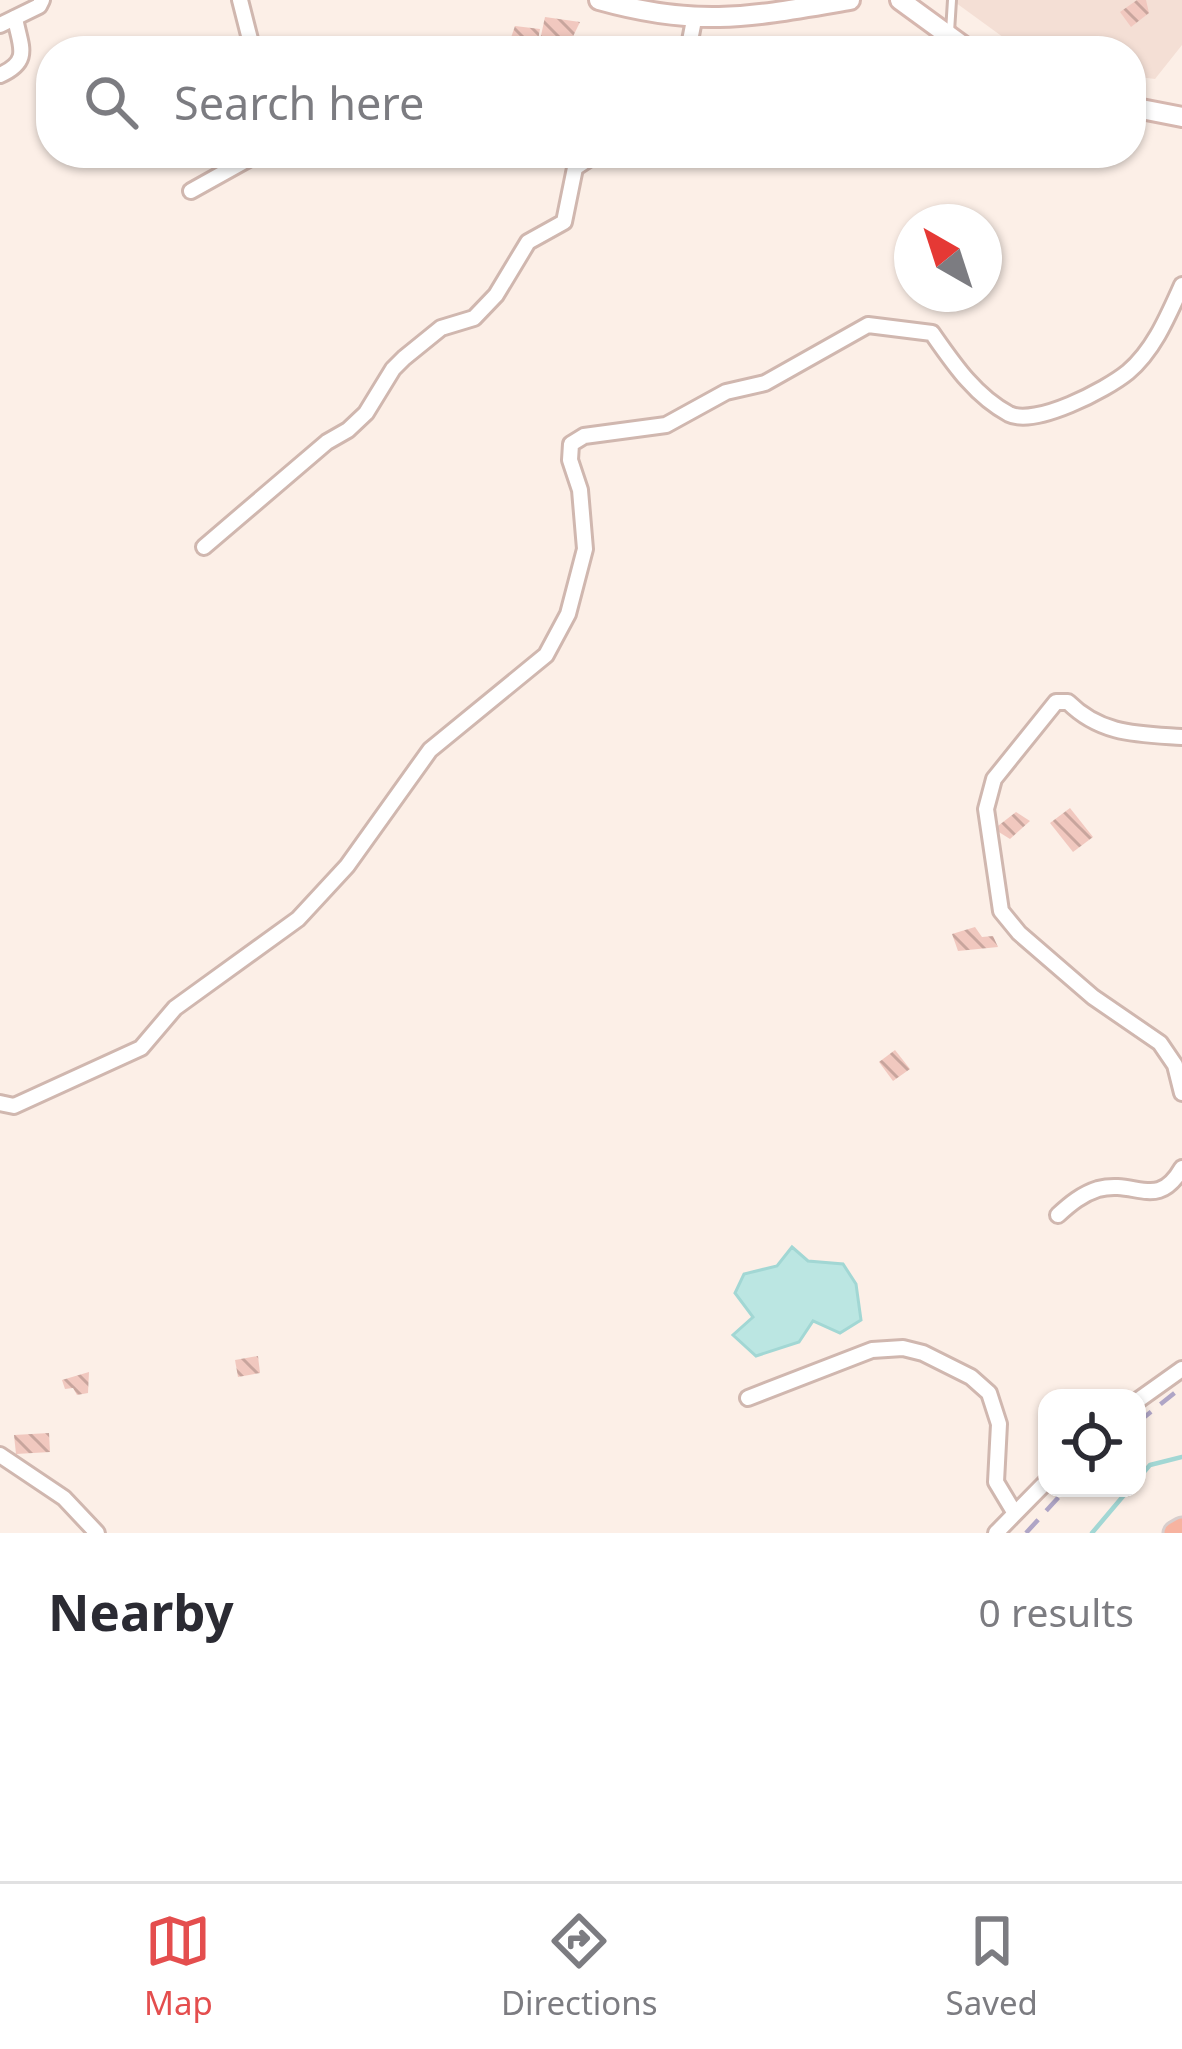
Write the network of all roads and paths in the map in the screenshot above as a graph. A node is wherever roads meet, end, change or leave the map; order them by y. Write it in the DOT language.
graph roads {
  1 [pos="42,0"];
  2 [pos="240,0"];
  3 [pos="599,0"];
  4 [pos="850,0"];
  5 [pos="900,0"];
  6 [pos="952,0"];
  7 [pos="15,18"];
  8 [pos="694,20"];
  9 [pos="0,26"];
  10 [pos="950,35"];
  11 [pos="249,36"];
  12 [pos="691,36"];
  13 [pos="0,75"];
  14 [pos="1146,110"];
  15 [pos="1182,117"];
  16 [pos="233,168"];
  17 [pos="575,168"];
  18 [pos="191,191"];
  19 [pos="1182,285"];
  20 [pos="204,547"];
  21 [pos="1182,737"];
  22 [pos="1182,1093"];
  23 [pos="0,1103"];
  24 [pos="1182,1168"];
  25 [pos="1058,1215"];
  26 [pos="1182,1369"];
  27 [pos="1146,1395"];
  28 [pos="748,1398"];
  29 [pos="0,1455"];
  30 [pos="1038,1489"];
  31 [pos="1014,1512"];
  32 [pos="97,1533"];
  33 [pos="996,1533"];
  1 -- 7 [label="street"];
  2 -- 11 [label="street"];
  3 -- 8 [label="main road"];
  4 -- 8 [label="main road"];
  5 -- 10 [label="main road"];
  6 -- 10 [label="lane"];
  7 -- 9 [label="street"];
  7 -- 13 [label="street"];
  8 -- 12 [label="street"];
  14 -- 15 [label="main road"];
  16 -- 18 [label="street"];
  17 -- 20 [label="street"];
  19 -- 23 [label="street"];
  21 -- 22 [label="street"];
  24 -- 25 [label="street"];
  26 -- 27 [label="street"];
  28 -- 31 [label="street"];
  29 -- 32 [label="street"];
  30 -- 31 [label="street"];
  31 -- 33 [label="street"];
}
